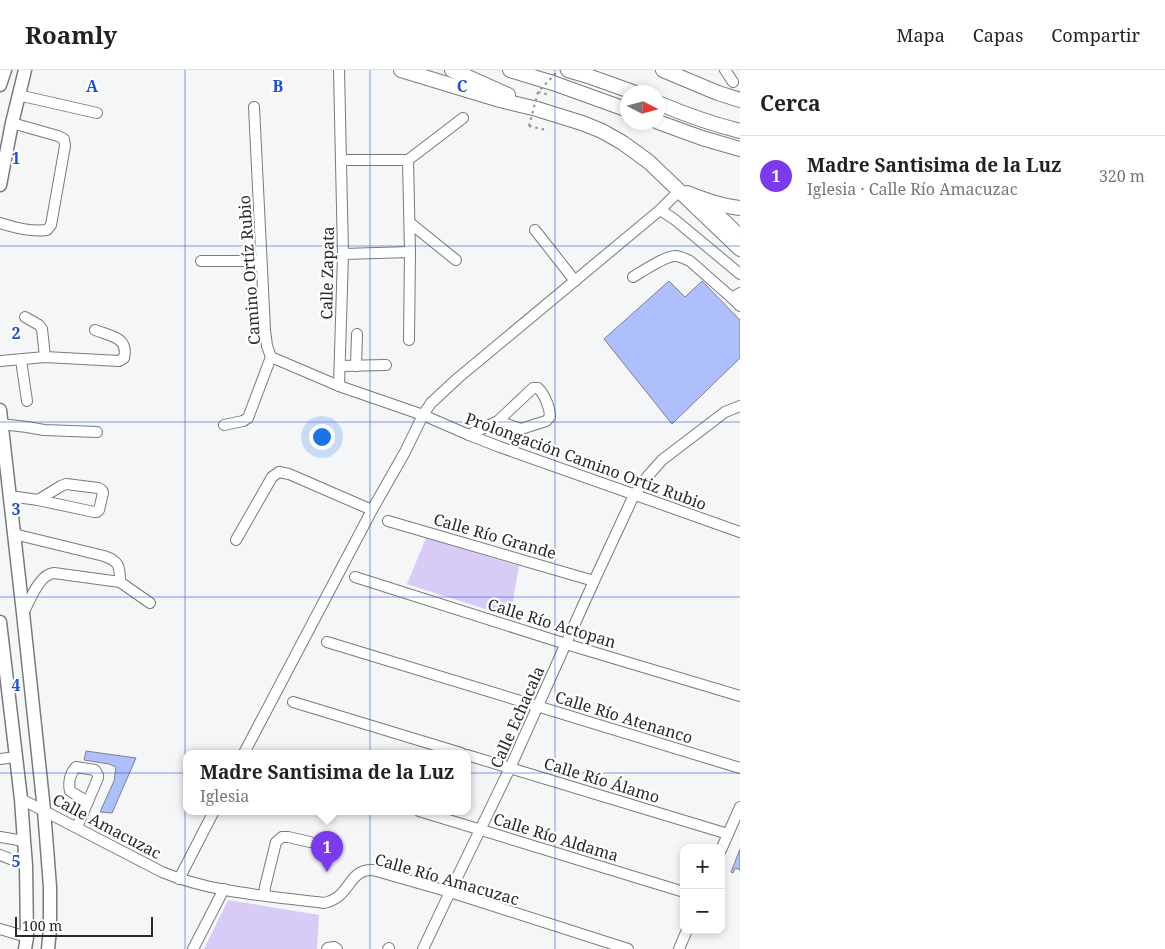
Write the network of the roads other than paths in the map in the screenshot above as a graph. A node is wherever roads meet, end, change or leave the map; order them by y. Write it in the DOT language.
graph roads {
  1 [pos="5,70"];
  2 [pos="25,70"];
  3 [pos="339,70"];
  4 [pos="401,70"];
  5 [pos="452,70"];
  6 [pos="510,70"];
  7 [pos="568,70"];
  8 [pos="662,70"];
  9 [pos="725,70"];
  10 [pos="733,82"];
  11 [pos="0,85"];
  12 [pos="620,88"];
  13 [pos="18,95"];
  14 [pos="740,100"];
  15 [pos="665,106"];
  16 [pos="254,107"];
  17 [pos="620,107"];
  18 [pos="537,109"];
  19 [pos="97,113"];
  20 [pos="463,118"];
  21 [pos="12,123"];
  22 [pos="665,125"];
  23 [pos="740,131"];
  24 [pos="740,149"];
  25 [pos="341,160"];
  26 [pos="408,160"];
  27 [pos="0,185"];
  28 [pos="680,190"];
  29 [pos="708,202"];
  30 [pos="740,208"];
  31 [pos="660,210"];
  32 [pos="0,223"];
  33 [pos="410,223"];
  34 [pos="535,230"];
  35 [pos="740,234"];
  36 [pos="740,248"];
  37 [pos="410,252"];
  38 [pos="343,254"];
  39 [pos="456,260"];
  40 [pos="201,261"];
  41 [pos="261,261"];
  42 [pos="740,274"];
  43 [pos="633,277"];
  44 [pos="575,281"];
  45 [pos="736,295"];
  46 [pos="740,306"];
  47 [pos="24,317"];
  48 [pos="95,330"];
  49 [pos="357,334"];
  50 [pos="409,340"];
  51 [pos="45,357"];
  52 [pos="271,357"];
  53 [pos="21,360"];
  54 [pos="0,361"];
  55 [pos="386,365"];
  56 [pos="340,366"];
  57 [pos="356,366"];
  58 [pos="339,386"];
  59 [pos="27,401"];
  60 [pos="740,406"];
  61 [pos="0,410"];
  62 [pos="423,415"];
  63 [pos="498,421"];
  64 [pos="1,424"];
  65 [pos="224,425"];
  66 [pos="97,432"];
  67 [pos="469,436"];
  68 [pos="634,495"];
  69 [pos="10,496"];
  70 [pos="38,500"];
  71 [pos="372,510"];
  72 [pos="388,521"];
  73 [pos="740,532"];
  74 [pos="14,534"];
  75 [pos="236,540"];
  76 [pos="355,577"];
  77 [pos="594,581"];
  78 [pos="120,582"];
  79 [pos="150,603"];
  80 [pos="23,613"];
  81 [pos="0,622"];
  82 [pos="327,642"];
  83 [pos="566,644"];
  84 [pos="2,658"];
  85 [pos="740,696"];
  86 [pos="293,702"];
  87 [pos="538,707"];
  88 [pos="246,750"];
  89 [pos="451,750"];
  90 [pos="471,756"];
  91 [pos="16,757"];
  92 [pos="0,759"];
  93 [pos="510,768"];
  94 [pos="740,768"];
  95 [pos="21,798"];
  96 [pos="88,802"];
  97 [pos="740,807"];
  98 [pos="44,810"];
  99 [pos="212,815"];
  100 [pos="432,815"];
  101 [pos="77,827"];
  102 [pos="481,830"];
  103 [pos="728,834"];
  104 [pos="0,837"];
  105 [pos="24,841"];
  106 [pos="310,842"];
  107 [pos="724,844"];
  108 [pos="0,855"];
  109 [pos="26,865"];
  110 [pos="179,879"];
  111 [pos="224,889"];
  112 [pos="680,891"];
  113 [pos="450,892"];
  114 [pos="264,895"];
  115 [pos="0,929"];
  116 [pos="685,934"];
  117 [pos="26,943"];
  118 [pos="48,949"];
  119 [pos="193,949"];
  120 [pos="327,949"];
  121 [pos="337,949"];
  122 [pos="423,949"];
  123 [pos="628,949"];
  124 [pos="679,949"];
  1 -- 11 [label="main road"];
  2 -- 13 [label="main road"];
  3 -- 25 [label="street, Calle Zapata"];
  4 -- 18 [label="highway"];
  5 -- 18 [label="highway"];
  6 -- 17 [label="highway"];
  7 -- 12 [label="highway"];
  8 -- 14 [label="highway"];
  9 -- 10 [label="street"];
  13 -- 19 [label="street"];
  13 -- 21 [label="main road"];
  15 -- 23 [label="highway"];
  16 -- 41 [label="street, Camino Ortíz Rubio"];
  18 -- 28 [label="highway"];
  20 -- 26 [label="street"];
  21 -- 27 [label="main road"];
  21 -- 32 [label="street"];
  22 -- 24 [label="highway"];
  25 -- 26 [label="street"];
  25 -- 38 [label="street, Calle Zapata"];
  26 -- 33 [label="street"];
  28 -- 29 [label="highway"];
  28 -- 31 [label="street"];
  28 -- 36 [label="highway"];
  29 -- 30 [label="highway"];
  29 -- 35 [label="street"];
  31 -- 42 [label="street"];
  31 -- 44 [label="street"];
  33 -- 37 [label="street"];
  33 -- 39 [label="street"];
  34 -- 44 [label="street"];
  37 -- 38 [label="street"];
  37 -- 50 [label="street"];
  38 -- 56 [label="street, Calle Zapata"];
  40 -- 41 [label="street"];
  41 -- 52 [label="street, Camino Ortíz Rubio"];
  43 -- 45 [label="street"];
  44 -- 62 [label="street"];
  45 -- 46 [label="street"];
  47 -- 51 [label="street"];
  48 -- 51 [label="street"];
  49 -- 57 [label="street"];
  51 -- 53 [label="street"];
  52 -- 58 [label="street, Camino Ortíz Rubio"];
  52 -- 65 [label="street"];
  53 -- 54 [label="street"];
  53 -- 59 [label="street"];
  55 -- 57 [label="street"];
  56 -- 57 [label="street"];
  56 -- 58 [label="street, Calle Zapata"];
  58 -- 62 [label="street, Camino Ortíz Rubio"];
  60 -- 68 [label="street, Calle Echacala"];
  61 -- 64 [label="main road"];
  62 -- 67 [label="street, Prolongación Camino Ortiz Rubio"];
  62 -- 71 [label="street"];
  63 -- 63 [label="street"];
  63 -- 67 [label="street"];
  64 -- 66 [label="street"];
  64 -- 69 [label="main road"];
  67 -- 68 [label="street, Prolongación Camino Ortiz Rubio"];
  68 -- 73 [label="street, Prolongación Camino Ortiz Rubio"];
  68 -- 77 [label="street, Calle Echacala"];
  69 -- 70 [label="street"];
  69 -- 74 [label="main road"];
  70 -- 70 [label="street"];
  71 -- 75 [label="street"];
  71 -- 88 [label="street"];
  72 -- 77 [label="street, Calle Río Grande"];
  74 -- 78 [label="street"];
  74 -- 80 [label="main road"];
  76 -- 83 [label="street, Calle Río Actopan"];
  77 -- 83 [label="street, Calle Echacala"];
  78 -- 79 [label="street"];
  78 -- 80 [label="street"];
  80 -- 98 [label="main road"];
  81 -- 84 [label="main road"];
  82 -- 87 [label="street, Calle Río Atenanco"];
  83 -- 85 [label="street, Calle Río Actopan"];
  83 -- 87 [label="street, Calle Echacala"];
  84 -- 91 [label="main road"];
  86 -- 89 [label="street"];
  87 -- 93 [label="street, Calle Echacala"];
  87 -- 94 [label="street, Calle Río Atenanco"];
  90 -- 93 [label="street, Calle Río Álamo"];
  91 -- 92 [label="street"];
  91 -- 95 [label="main road"];
  93 -- 102 [label="street, Calle Echacala"];
  93 -- 103 [label="street, Calle Río Álamo"];
  95 -- 98 [label="street, Calle Amacuzac"];
  95 -- 105 [label="main road"];
  96 -- 101 [label="street"];
  97 -- 103 [label="street"];
  98 -- 101 [label="street, Calle Amacuzac"];
  98 -- 118 [label="main road"];
  99 -- 110 [label="street"];
  100 -- 102 [label="street, Calle Río Aldama"];
  101 -- 110 [label="street, Calle Amacuzac"];
  102 -- 112 [label="street, Calle Río Aldama"];
  102 -- 113 [label="street, Calle Echacala"];
  103 -- 107 [label="street"];
  104 -- 105 [label="street"];
  105 -- 109 [label="main road"];
  106 -- 114 [label="street"];
  108 -- 109 [label="street"];
  109 -- 117 [label="main road"];
  110 -- 111 [label="street, Calle Río Amacuzac"];
  111 -- 114 [label="street, Calle Río Amacuzac"];
  111 -- 119 [label="street"];
  113 -- 114 [label="street, Calle Río Amacuzac"];
  113 -- 122 [label="street, Calle Echacala"];
  113 -- 123 [label="street, Calle Río Amacuzac"];
  115 -- 117 [label="street"];
  116 -- 124 [label="street"];
  120 -- 121 [label="street"];
}
